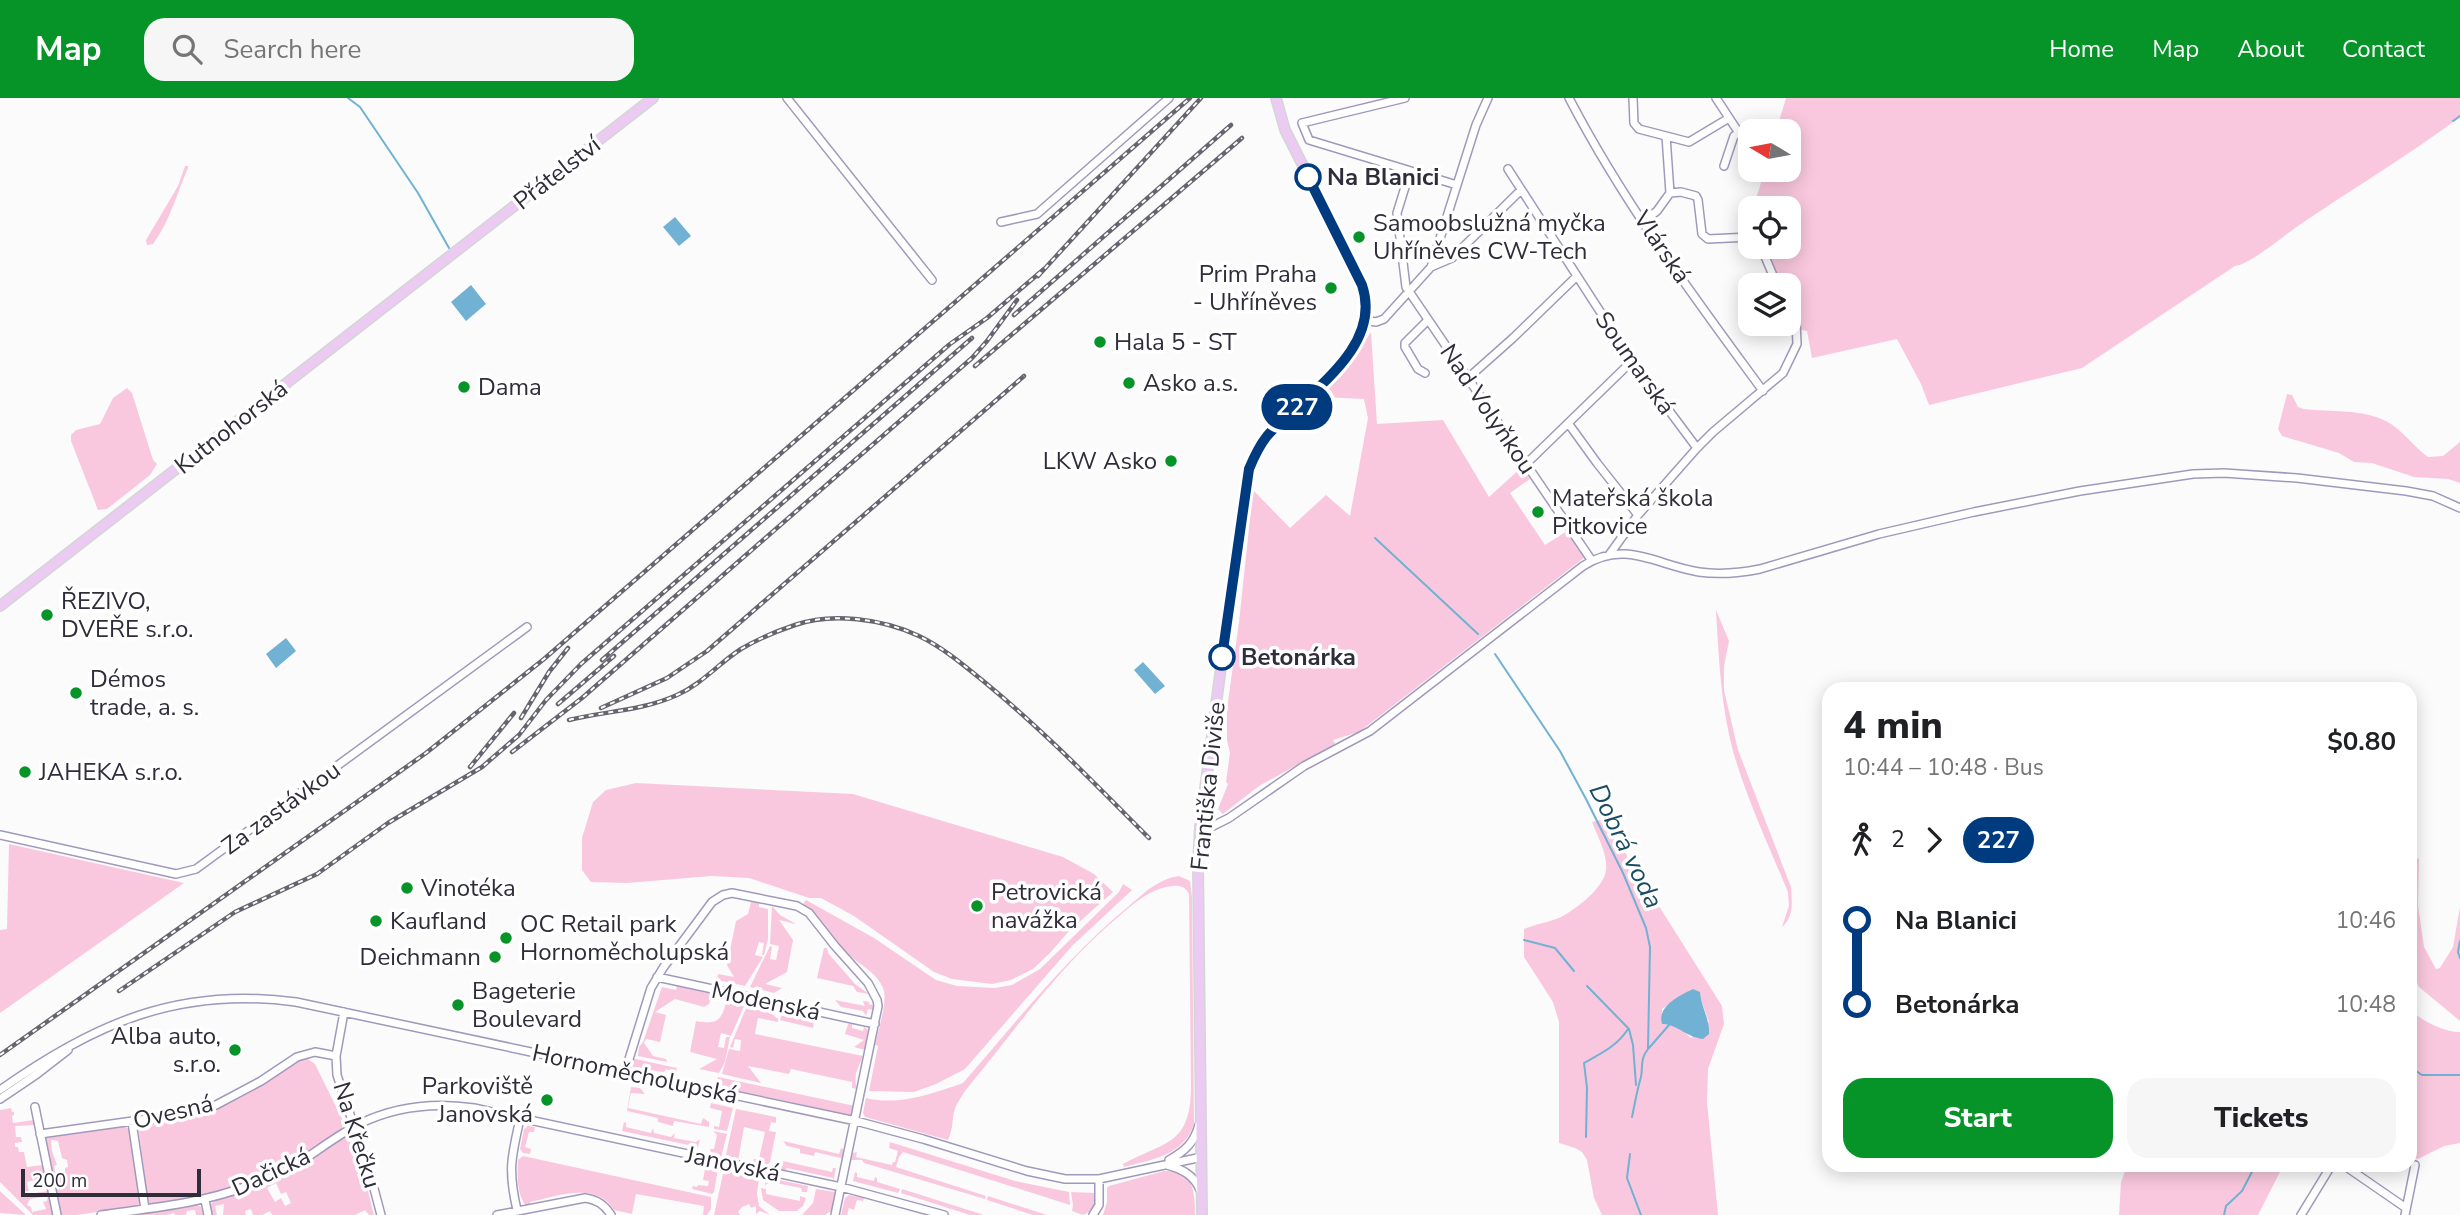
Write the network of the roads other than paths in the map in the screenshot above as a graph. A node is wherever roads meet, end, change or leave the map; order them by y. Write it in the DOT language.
graph roads {
  1 [pos="653,98"];
  2 [pos="787,98"];
  3 [pos="1169,98"];
  4 [pos="1276,98"];
  5 [pos="1405,98"];
  6 [pos="1488,98"];
  7 [pos="1569,98"];
  8 [pos="1633,98"];
  9 [pos="1716,98"];
  10 [pos="1729,118"];
  11 [pos="1665,136"];
  12 [pos="1724,166"];
  13 [pos="1508,169"];
  14 [pos="1409,171"];
  15 [pos="1457,185"];
  16 [pos="1521,190"];
  17 [pos="1670,193"];
  18 [pos="1644,221"];
  19 [pos="1001,222"];
  20 [pos="1738,238"];
  21 [pos="461,247"];
  22 [pos="1431,267"];
  23 [pos="1576,276"];
  24 [pos="932,280"];
  25 [pos="1408,291"];
  26 [pos="1363,320"];
  27 [pos="1428,320"];
  28 [pos="1797,336"];
  29 [pos="1632,361"];
  30 [pos="1425,373"];
  31 [pos="1468,377"];
  32 [pos="1763,391"];
  33 [pos="1568,423"];
  34 [pos="1696,448"];
  35 [pos="1525,465"];
  36 [pos="2460,508"];
  37 [pos="1638,515"];
  38 [pos="1609,555"];
  39 [pos="1591,561"];
  40 [pos="0,606"];
  41 [pos="527,627"];
  42 [pos="1200,827"];
  43 [pos="0,835"];
  44 [pos="657,977"];
  45 [pos="344,1012"];
  46 [pos="875,1024"];
  47 [pos="70,1047"];
  48 [pos="336,1056"];
  49 [pos="625,1072"];
  50 [pos="0,1090"];
  51 [pos="0,1099"];
  52 [pos="1202,1104"];
  53 [pos="35,1107"];
  54 [pos="520,1119"];
  55 [pos="856,1121"];
  56 [pos="131,1122"];
  57 [pos="353,1128"];
  58 [pos="40,1134"];
  59 [pos="1202,1157"];
  60 [pos="1163,1164"];
  61 [pos="2327,1172"];
  62 [pos="2353,1172"];
  63 [pos="2414,1172"];
  64 [pos="1099,1179"];
  65 [pos="841,1187"];
  66 [pos="1202,1196"];
  67 [pos="205,1200"];
  68 [pos="145,1209"];
  69 [pos="517,1210"];
  70 [pos="2405,1212"];
  71 [pos="57,1215"];
  72 [pos="101,1215"];
  73 [pos="208,1215"];
  74 [pos="381,1215"];
  75 [pos="497,1215"];
  76 [pos="611,1215"];
  77 [pos="835,1215"];
  78 [pos="944,1215"];
  79 [pos="1093,1215"];
  80 [pos="1202,1215"];
  81 [pos="2301,1215"];
  1 -- 21 [label="main road, Přátelství"];
  2 -- 24 [label="street"];
  3 -- 19 [label="street"];
  4 -- 26 [label="main road"];
  5 -- 14 [label="street"];
  6 -- 15 [label="street"];
  7 -- 18 [label="street, Vlárská"];
  8 -- 11 [label="street"];
  9 -- 10 [label="street"];
  10 -- 11 [label="street"];
  10 -- 12 [label="street"];
  11 -- 17 [label="street"];
  13 -- 16 [label="street, Soumarská"];
  14 -- 15 [label="street"];
  14 -- 25 [label="street"];
  15 -- 22 [label="street"];
  16 -- 22 [label="street"];
  16 -- 23 [label="street, Soumarská"];
  17 -- 18 [label="street"];
  17 -- 20 [label="street"];
  18 -- 32 [label="street, Vlárská"];
  21 -- 40 [label="main road, Kutnohorská"];
  22 -- 25 [label="street"];
  23 -- 29 [label="street, Soumarská"];
  23 -- 31 [label="street"];
  25 -- 26 [label="street"];
  25 -- 27 [label="street, Nad Volyňkou"];
  26 -- 42 [label="main road, Františka Diviše"];
  27 -- 30 [label="street"];
  27 -- 31 [label="street, Nad Volyňkou"];
  28 -- 32 [label="street"];
  29 -- 33 [label="street"];
  29 -- 34 [label="street, Soumarská"];
  31 -- 35 [label="street, Nad Volyňkou"];
  32 -- 34 [label="street"];
  33 -- 35 [label="street"];
  33 -- 37 [label="street"];
  34 -- 37 [label="street"];
  35 -- 39 [label="street, Nad Volyňkou"];
  36 -- 38 [label="street"];
  37 -- 38 [label="street"];
  38 -- 39 [label="street"];
  39 -- 42 [label="street"];
  41 -- 43 [label="street, Za zastávkou"];
  42 -- 52 [label="main road, Františka Diviše"];
  44 -- 46 [label="street, Modenská"];
  44 -- 46 [label="street"];
  44 -- 49 [label="street"];
  45 -- 47 [label="street, Hornoměcholupská"];
  45 -- 48 [label="street, Na Křečku"];
  45 -- 49 [label="street, Hornoměcholupská"];
  46 -- 55 [label="street"];
  47 -- 50 [label="street, Hornoměcholupská"];
  47 -- 51 [label="street, Hornoměcholupská"];
  48 -- 56 [label="street, Ovesná"];
  48 -- 57 [label="street, Na Křečku"];
  49 -- 55 [label="street, Hornoměcholupská"];
  52 -- 59 [label="main road, Františka Diviše"];
  52 -- 60 [label="street"];
  53 -- 58 [label="street"];
  54 -- 57 [label="street, Janovská"];
  54 -- 65 [label="street, Janovská"];
  54 -- 69 [label="street"];
  55 -- 64 [label="street, Hornoměcholupská"];
  55 -- 65 [label="street"];
  56 -- 58 [label="street, Ovesná"];
  56 -- 68 [label="street"];
  57 -- 67 [label="street, Dačická"];
  57 -- 74 [label="street, Na Křečku"];
  58 -- 71 [label="street"];
  59 -- 60 [label="street, Hornoměcholupská"];
  59 -- 66 [label="main road, Františka Diviše"];
  60 -- 64 [label="street, Hornoměcholupská"];
  60 -- 66 [label="street"];
  61 -- 81 [label="street"];
  62 -- 70 [label="street"];
  63 -- 70 [label="street"];
  64 -- 79 [label="street"];
  65 -- 77 [label="street"];
  65 -- 78 [label="street, Janovská"];
  66 -- 80 [label="main road, Františka Diviše"];
  67 -- 68 [label="street, Dačická"];
  67 -- 73 [label="street"];
  68 -- 72 [label="street, Dačická"];
  69 -- 75 [label="street"];
  69 -- 76 [label="street"];
}
